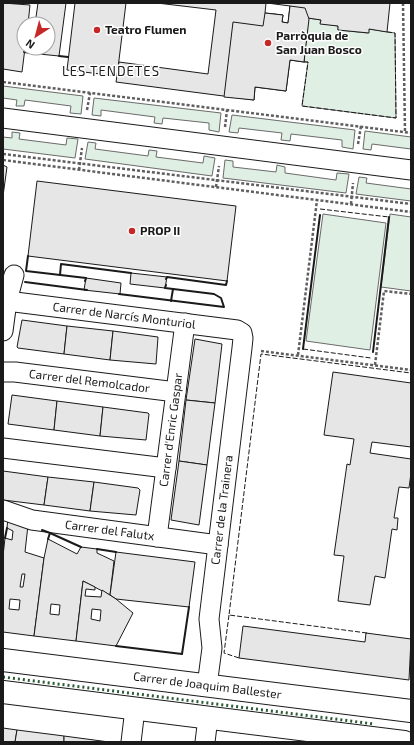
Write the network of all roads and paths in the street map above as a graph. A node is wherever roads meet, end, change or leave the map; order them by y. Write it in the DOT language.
graph roads {
  1 [pos="403,3"];
  2 [pos="3,82"];
  3 [pos="3,118"];
  4 [pos="405,132"];
  5 [pos="411,133"];
  6 [pos="3,154"];
  7 [pos="3,160"];
  8 [pos="411,170"];
  9 [pos="317,200"];
  10 [pos="411,204"];
  11 [pos="411,212"];
  12 [pos="14,274"];
  13 [pos="411,294"];
  14 [pos="7,301"];
  15 [pos="185,323"];
  16 [pos="3,331"];
  17 [pos="242,333"];
  18 [pos="258,350"];
  19 [pos="298,355"];
  20 [pos="375,365"];
  21 [pos="411,370"];
  22 [pos="3,372"];
  23 [pos="176,392"];
  24 [pos="3,448"];
  25 [pos="166,468"];
  26 [pos="3,510"];
  27 [pos="157,537"];
  28 [pos="218,545"];
  29 [pos="3,660"];
  30 [pos="207,686"];
  31 [pos="3,692"];
  32 [pos="135,709"];
  33 [pos="411,711"];
  34 [pos="208,718"];
  35 [pos="131,742"];
  36 [pos="205,742"];
  37 [pos="404,742"];
  1 -- 4 [label="path"];
  2 -- 4 [label="path"];
  3 -- 8 [label="street"];
  4 -- 5 [label="path"];
  6 -- 10 [label="path"];
  7 -- 9 [label="path"];
  9 -- 11 [label="path"];
  9 -- 19 [label="path"];
  12 -- 14 [label="street"];
  13 -- 20 [label="path"];
  14 -- 15 [label="street, Carrer de Narcís Monturiol"];
  14 -- 16 [label="street"];
  15 -- 17 [label="street, Carrer de Narcís Monturiol"];
  15 -- 23 [label="street, Carrer d'Enric Gaspar"];
  17 -- 28 [label="street, Carrer de la Trainera"];
  18 -- 19 [label="path"];
  19 -- 20 [label="path"];
  20 -- 21 [label="path"];
  22 -- 23 [label="street, Carrer del Remolcador"];
  23 -- 25 [label="street, Carrer d'Enric Gaspar"];
  24 -- 25 [label="street"];
  25 -- 27 [label="street, Carrer d'Enric Gaspar"];
  26 -- 27 [label="street, Carrer del Falutx"];
  27 -- 28 [label="street, Carrer del Falutx"];
  28 -- 30 [label="street, Carrer de la Trainera"];
  29 -- 30 [label="street, Carrer de Joaquim Ballester"];
  30 -- 33 [label="street, Carrer de Joaquim Ballester"];
  31 -- 32 [label="street"];
  32 -- 34 [label="street"];
  32 -- 35 [label="street"];
  34 -- 36 [label="street"];
  34 -- 37 [label="street"];
}
